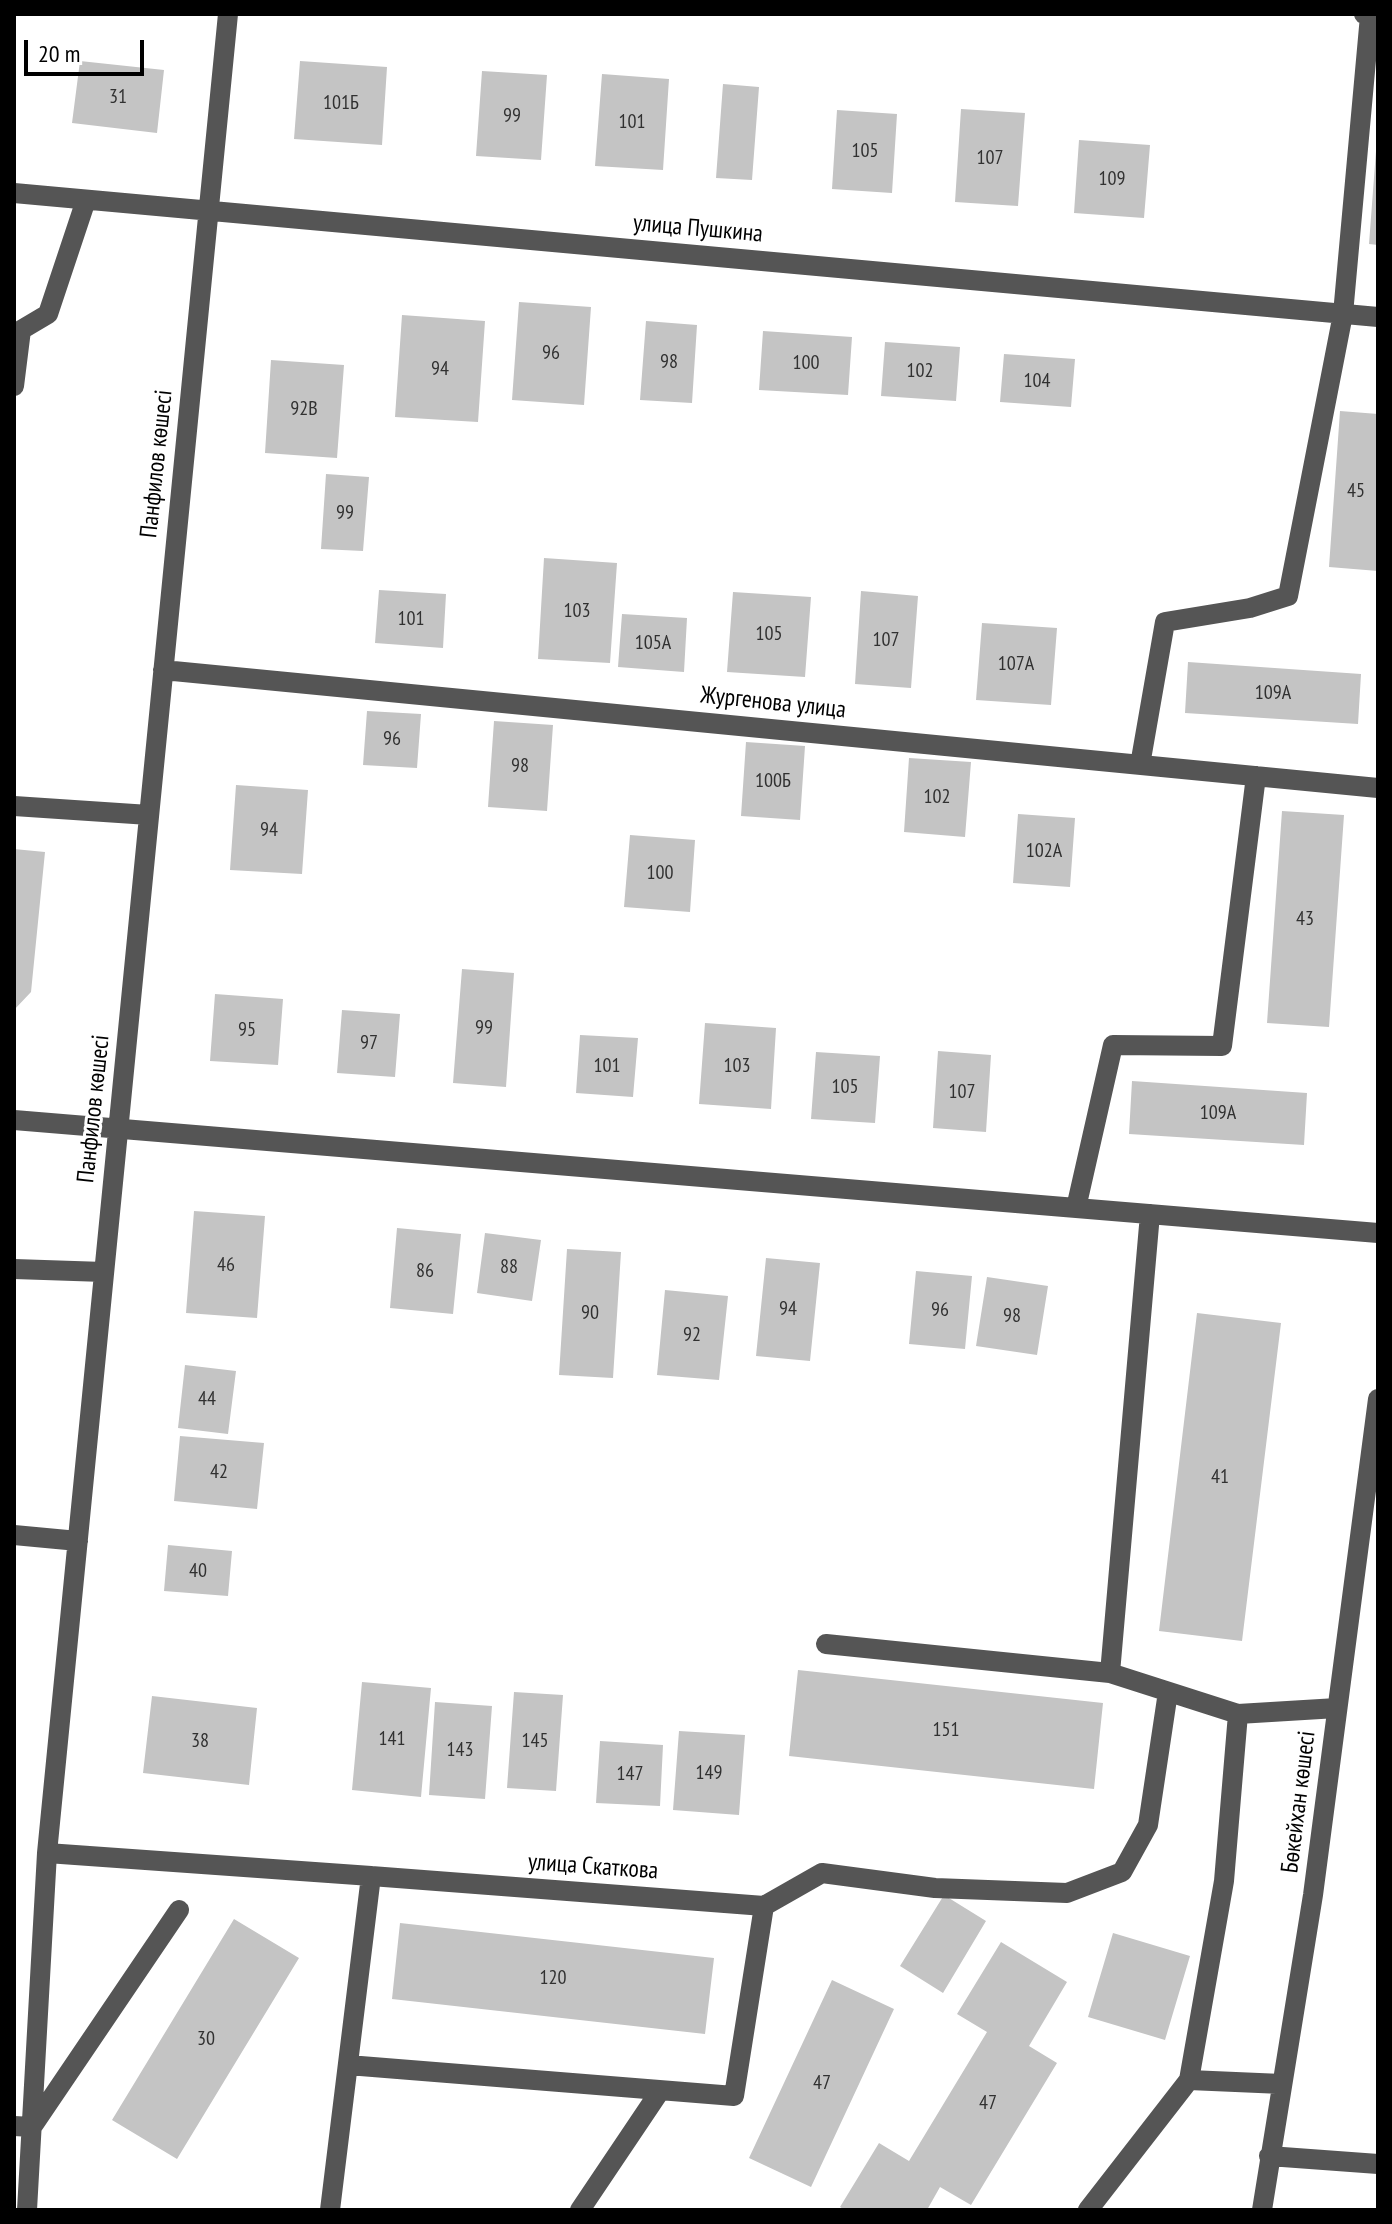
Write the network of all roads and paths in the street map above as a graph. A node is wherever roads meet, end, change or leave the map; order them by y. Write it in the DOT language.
graph roads {
  1 [pos="228,14"];
  2 [pos="1364,14"];
  3 [pos="14,193"];
  4 [pos="86,200"];
  5 [pos="208,211"];
  6 [pos="1343,314"];
  7 [pos="1378,317"];
  8 [pos="18,331"];
  9 [pos="14,386"];
  10 [pos="163,670"];
  11 [pos="1140,765"];
  12 [pos="1256,776"];
  13 [pos="1378,788"];
  14 [pos="14,806"];
  15 [pos="149,815"];
  16 [pos="14,1120"];
  17 [pos="118,1129"];
  18 [pos="1076,1208"];
  19 [pos="1150,1214"];
  20 [pos="1378,1233"];
  21 [pos="14,1269"];
  22 [pos="104,1272"];
  23 [pos="1378,1399"];
  24 [pos="14,1535"];
  25 [pos="78,1541"];
  26 [pos="826,1644"];
  27 [pos="1110,1673"];
  28 [pos="1168,1692"];
  29 [pos="1337,1708"];
  30 [pos="1238,1714"];
  31 [pos="47,1853"];
  32 [pos="371,1876"];
  33 [pos="764,1906"];
  34 [pos="179,1910"];
  35 [pos="348,2065"];
  36 [pos="1189,2080"];
  37 [pos="1282,2084"];
  38 [pos="660,2091"];
  39 [pos="23,2126"];
  40 [pos="1269,2156"];
  41 [pos="1378,2164"];
  42 [pos="30,2208"];
  43 [pos="330,2210"];
  44 [pos="580,2210"];
  45 [pos="1088,2210"];
  46 [pos="1262,2210"];
  1 -- 5 [label="street, Панфилов көшесі"];
  2 -- 6 [label="street"];
  3 -- 4 [label="street, улица Пушкина"];
  4 -- 5 [label="street, улица Пушкина"];
  4 -- 8 [label="street"];
  5 -- 6 [label="street, улица Пушкина"];
  5 -- 10 [label="street, Панфилов көшесі"];
  6 -- 7 [label="street, улица Пушкина"];
  6 -- 11 [label="street"];
  8 -- 9 [label="street"];
  10 -- 11 [label="street, Жургенова улица"];
  10 -- 15 [label="street, Панфилов көшесі"];
  11 -- 12 [label="street, Жургенова улица"];
  12 -- 13 [label="street, Жургенова улица"];
  12 -- 18 [label="street"];
  14 -- 15 [label="street"];
  15 -- 17 [label="street, Панфилов көшесі"];
  16 -- 17 [label="street"];
  17 -- 18 [label="street"];
  17 -- 22 [label="street, Панфилов көшесі"];
  18 -- 19 [label="street"];
  19 -- 20 [label="street"];
  19 -- 27 [label="street"];
  21 -- 22 [label="street"];
  22 -- 25 [label="street, Панфилов көшесі"];
  23 -- 29 [label="street, Бөкейхан көшесі"];
  24 -- 25 [label="street"];
  25 -- 31 [label="street, Панфилов көшесі"];
  26 -- 27 [label="street"];
  27 -- 28 [label="street"];
  28 -- 30 [label="street"];
  28 -- 33 [label="street"];
  29 -- 30 [label="street"];
  29 -- 37 [label="street, Бөкейхан көшесі"];
  30 -- 36 [label="street"];
  31 -- 32 [label="street, улица Скаткова"];
  31 -- 39 [label="street, Панфилов көшесі"];
  32 -- 33 [label="street, улица Скаткова"];
  32 -- 35 [label="street"];
  33 -- 38 [label="street"];
  34 -- 39 [label="street"];
  35 -- 38 [label="street"];
  35 -- 43 [label="street"];
  36 -- 37 [label="street"];
  36 -- 45 [label="street"];
  37 -- 40 [label="street, Бөкейхан көшесі"];
  38 -- 44 [label="street"];
  39 -- 42 [label="street, Панфилов көшесі"];
  40 -- 41 [label="street"];
  40 -- 46 [label="street, Бөкейхан көшесі"];
}
